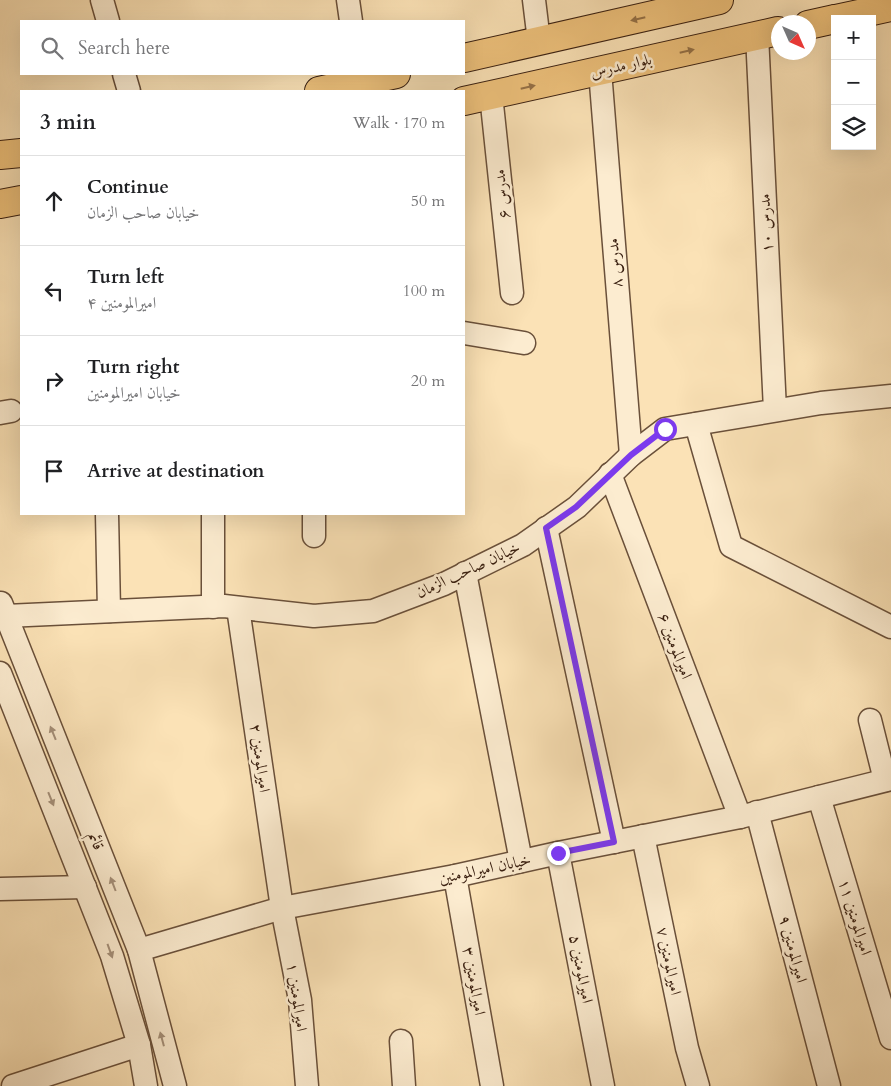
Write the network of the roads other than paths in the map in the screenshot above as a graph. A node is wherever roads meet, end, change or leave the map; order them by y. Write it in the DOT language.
graph roads {
  1 [pos="102,0"];
  2 [pos="348,0"];
  3 [pos="534,0"];
  4 [pos="709,1"];
  5 [pos="891,7"];
  6 [pos="854,15"];
  7 [pos="108,20"];
  8 [pos="351,20"];
  9 [pos="831,20"];
  10 [pos="816,23"];
  11 [pos="768,33"];
  12 [pos="539,41"];
  13 [pos="465,58"];
  14 [pos="600,71"];
  15 [pos="124,75"];
  16 [pos="387,75"];
  17 [pos="360,78"];
  18 [pos="129,90"];
  19 [pos="322,90"];
  20 [pos="491,95"];
  21 [pos="465,101"];
  22 [pos="20,153"];
  23 [pos="0,155"];
  24 [pos="20,200"];
  25 [pos="0,204"];
  26 [pos="512,293"];
  27 [pos="465,333"];
  28 [pos="524,343"];
  29 [pos="891,396"];
  30 [pos="775,410"];
  31 [pos="696,424"];
  32 [pos="631,455"];
  33 [pos="610,474"];
  34 [pos="107,515"];
  35 [pos="213,515"];
  36 [pos="546,528"];
  37 [pos="465,573"];
  38 [pos="213,607"];
  39 [pos="238,608"];
  40 [pos="3,609"];
  41 [pos="109,611"];
  42 [pos="891,627"];
  43 [pos="0,673"];
  44 [pos="870,720"];
  45 [pos="888,780"];
  46 [pos="819,797"];
  47 [pos="748,814"];
  48 [pos="643,836"];
  49 [pos="614,842"];
  50 [pos="558,853"];
  51 [pos="521,861"];
  52 [pos="455,876"];
  53 [pos="85,887"];
  54 [pos="0,889"];
  55 [pos="282,908"];
  56 [pos="139,950"];
  57 [pos="891,1038"];
  58 [pos="401,1041"];
  59 [pos="138,1045"];
  60 [pos="13,1086"];
  61 [pos="146,1086"];
  62 [pos="175,1086"];
  63 [pos="307,1086"];
  64 [pos="404,1086"];
  65 [pos="492,1086"];
  66 [pos="603,1086"];
  67 [pos="698,1086"];
  68 [pos="829,1086"];
  1 -- 7 [label="street"];
  2 -- 8 [label="street"];
  3 -- 12 [label="street"];
  4 -- 12 [label="main road, one-way"];
  5 -- 6 [label="main road"];
  9 -- 10 [label="main road"];
  14 -- 11 [label="main road, بلوار مدرس, one-way"];
  11 -- 30 [label="street, مدرس ۱۰"];
  12 -- 13 [label="main road"];
  20 -- 14 [label="main road, بلوار مدرس, one-way"];
  14 -- 32 [label="street, مدرس ۸"];
  15 -- 18 [label="street"];
  16 -- 17 [label="main road"];
  17 -- 19 [label="main road"];
  20 -- 21 [label="main road, بلوار مدرس"];
  20 -- 26 [label="street, مدرس ۶"];
  22 -- 23 [label="main road"];
  24 -- 25 [label="main road"];
  27 -- 28 [label="street"];
  29 -- 30 [label="street, خیابان صاحب الزمان"];
  30 -- 31 [label="street, خیابان صاحب الزمان"];
  31 -- 32 [label="street, خیابان صاحب الزمان"];
  31 -- 42 [label="street"];
  32 -- 33 [label="street, خیابان صاحب الزمان"];
  33 -- 36 [label="street, خیابان صاحب الزمان"];
  33 -- 47 [label="street, امیرالمومنین ۶"];
  34 -- 41 [label="street"];
  35 -- 38 [label="street"];
  36 -- 37 [label="street, خیابان صاحب الزمان"];
  36 -- 49 [label="street"];
  37 -- 39 [label="street, خیابان صاحب الزمان"];
  37 -- 51 [label="street"];
  38 -- 39 [label="street, خیابان صاحب الزمان"];
  38 -- 41 [label="street, خیابان صاحب الزمان"];
  39 -- 55 [label="street, امیرالمومنین ۲"];
  40 -- 41 [label="street, خیابان صاحب الزمان"];
  56 -- 40 [label="street, قائم, one-way"];
  43 -- 53 [label="street, قائم, one-way"];
  44 -- 45 [label="street"];
  45 -- 46 [label="street, خیابان امیرالمومنین"];
  46 -- 47 [label="street, خیابان امیرالمومنین"];
  46 -- 57 [label="street, امیرالمومنین ۱۱"];
  47 -- 48 [label="street, خیابان امیرالمومنین"];
  47 -- 68 [label="street, امیرالمومنین ۹"];
  48 -- 49 [label="street, خیابان امیرالمومنین"];
  48 -- 67 [label="street, امیرالمومنین ۷"];
  49 -- 50 [label="street, خیابان امیرالمومنین"];
  50 -- 51 [label="street, خیابان امیرالمومنین"];
  50 -- 66 [label="street, امیرالمومنین ۵"];
  51 -- 52 [label="street, خیابان امیرالمومنین"];
  52 -- 55 [label="street, خیابان امیرالمومنین"];
  52 -- 65 [label="street, امیرالمومنین ۳"];
  53 -- 54 [label="street"];
  53 -- 59 [label="street, قائم, one-way"];
  55 -- 56 [label="street, خیابان امیرالمومنین"];
  55 -- 63 [label="street, امیرالمومنین ۱"];
  62 -- 56 [label="street, قائم, one-way"];
  58 -- 64 [label="street"];
  59 -- 60 [label="street"];
  59 -- 61 [label="street, قائم"];
}
